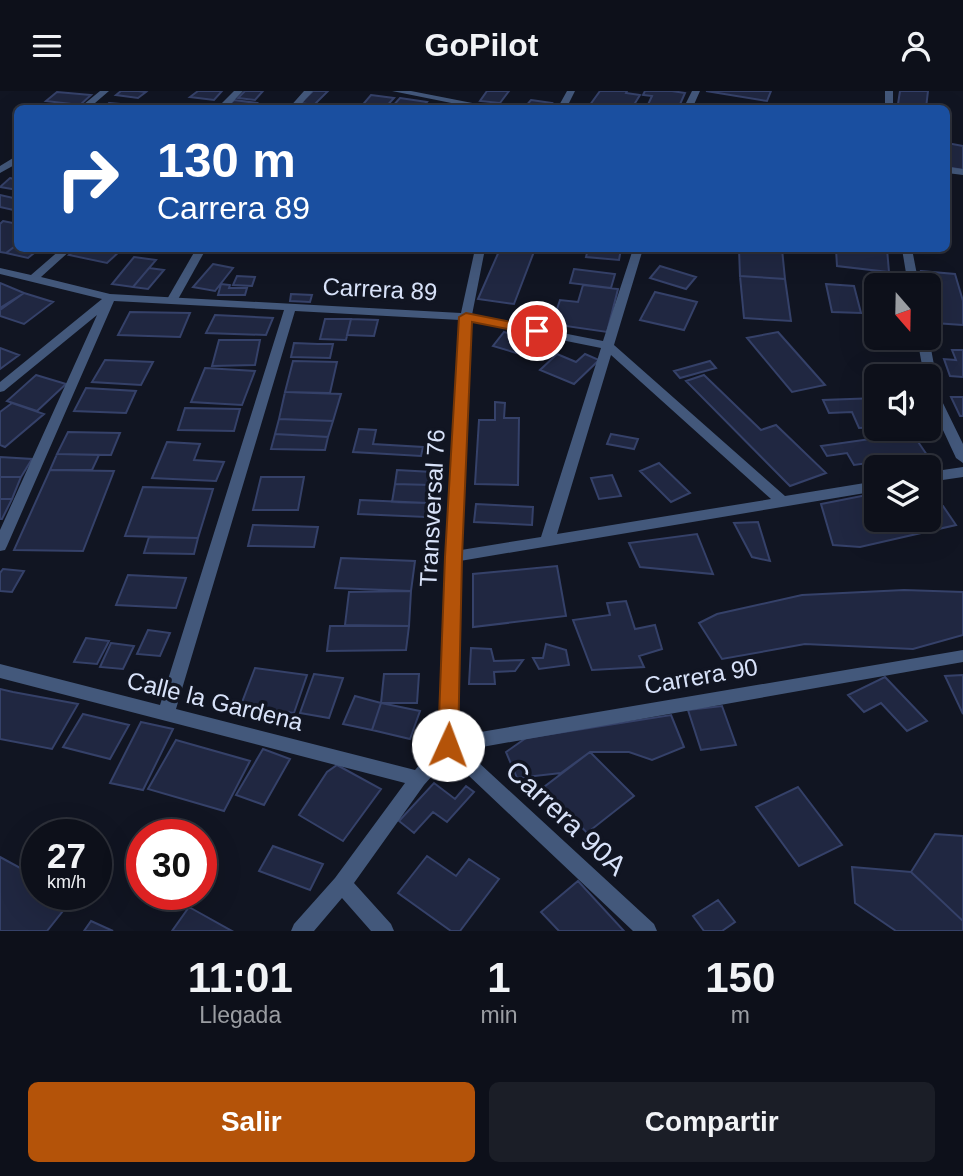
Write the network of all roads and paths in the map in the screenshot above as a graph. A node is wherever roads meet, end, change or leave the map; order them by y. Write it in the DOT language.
graph roads {
  1 [pos="105,91"];
  2 [pos="239,91"];
  3 [pos="309,91"];
  4 [pos="396,91"];
  5 [pos="87,105"];
  6 [pos="224,105"];
  7 [pos="296,105"];
  8 [pos="476,105"];
  9 [pos="64,252"];
  10 [pos="199,252"];
  11 [pos="479,252"];
  12 [pos="637,252"];
  13 [pos="908,252"];
  14 [pos="0,271"];
  15 [pos="912,273"];
  16 [pos="33,279"];
  17 [pos="110,297"];
  18 [pos="173,301"];
  19 [pos="291,306"];
  20 [pos="466,317"];
  21 [pos="608,346"];
  22 [pos="925,350"];
  23 [pos="0,387"];
  24 [pos="963,458"];
  25 [pos="963,471"];
  26 [pos="941,475"];
  27 [pos="864,488"];
  28 [pos="783,502"];
  29 [pos="547,542"];
  30 [pos="0,546"];
  31 [pos="453,557"];
  32 [pos="963,656"];
  33 [pos="0,671"];
  34 [pos="166,714"];
  35 [pos="448,745"];
  36 [pos="418,779"];
  37 [pos="342,884"];
  38 [pos="301,931"];
  39 [pos="384,931"];
  40 [pos="647,931"];
  1 -- 5 [label="street"];
  2 -- 6 [label="street"];
  3 -- 7 [label="street"];
  4 -- 8 [label="street"];
  9 -- 16 [label="street"];
  10 -- 18 [label="street"];
  11 -- 20 [label="street, Transversal 76"];
  12 -- 21 [label="street"];
  13 -- 15 [label="street"];
  14 -- 16 [label="street, Carrera 89"];
  16 -- 17 [label="street, Carrera 89"];
  17 -- 18 [label="street, Carrera 89"];
  17 -- 23 [label="street"];
  17 -- 30 [label="street"];
  18 -- 19 [label="street, Carrera 89"];
  19 -- 20 [label="street, Carrera 89"];
  19 -- 34 [label="street"];
  20 -- 21 [label="street, Carrera 89"];
  20 -- 31 [label="street, Transversal 76"];
  21 -- 28 [label="street"];
  21 -- 29 [label="street"];
  22 -- 24 [label="street"];
  25 -- 26 [label="street"];
  27 -- 28 [label="street"];
  28 -- 29 [label="street"];
  29 -- 31 [label="street"];
  31 -- 35 [label="street, Transversal 76"];
  32 -- 35 [label="street, Carrera 90"];
  33 -- 34 [label="street, Calle la Gardena"];
  34 -- 36 [label="street, Calle la Gardena"];
  35 -- 36 [label="street"];
  35 -- 40 [label="street, Carrera 90A"];
  36 -- 37 [label="street"];
  37 -- 38 [label="street"];
  37 -- 39 [label="street"];
}
